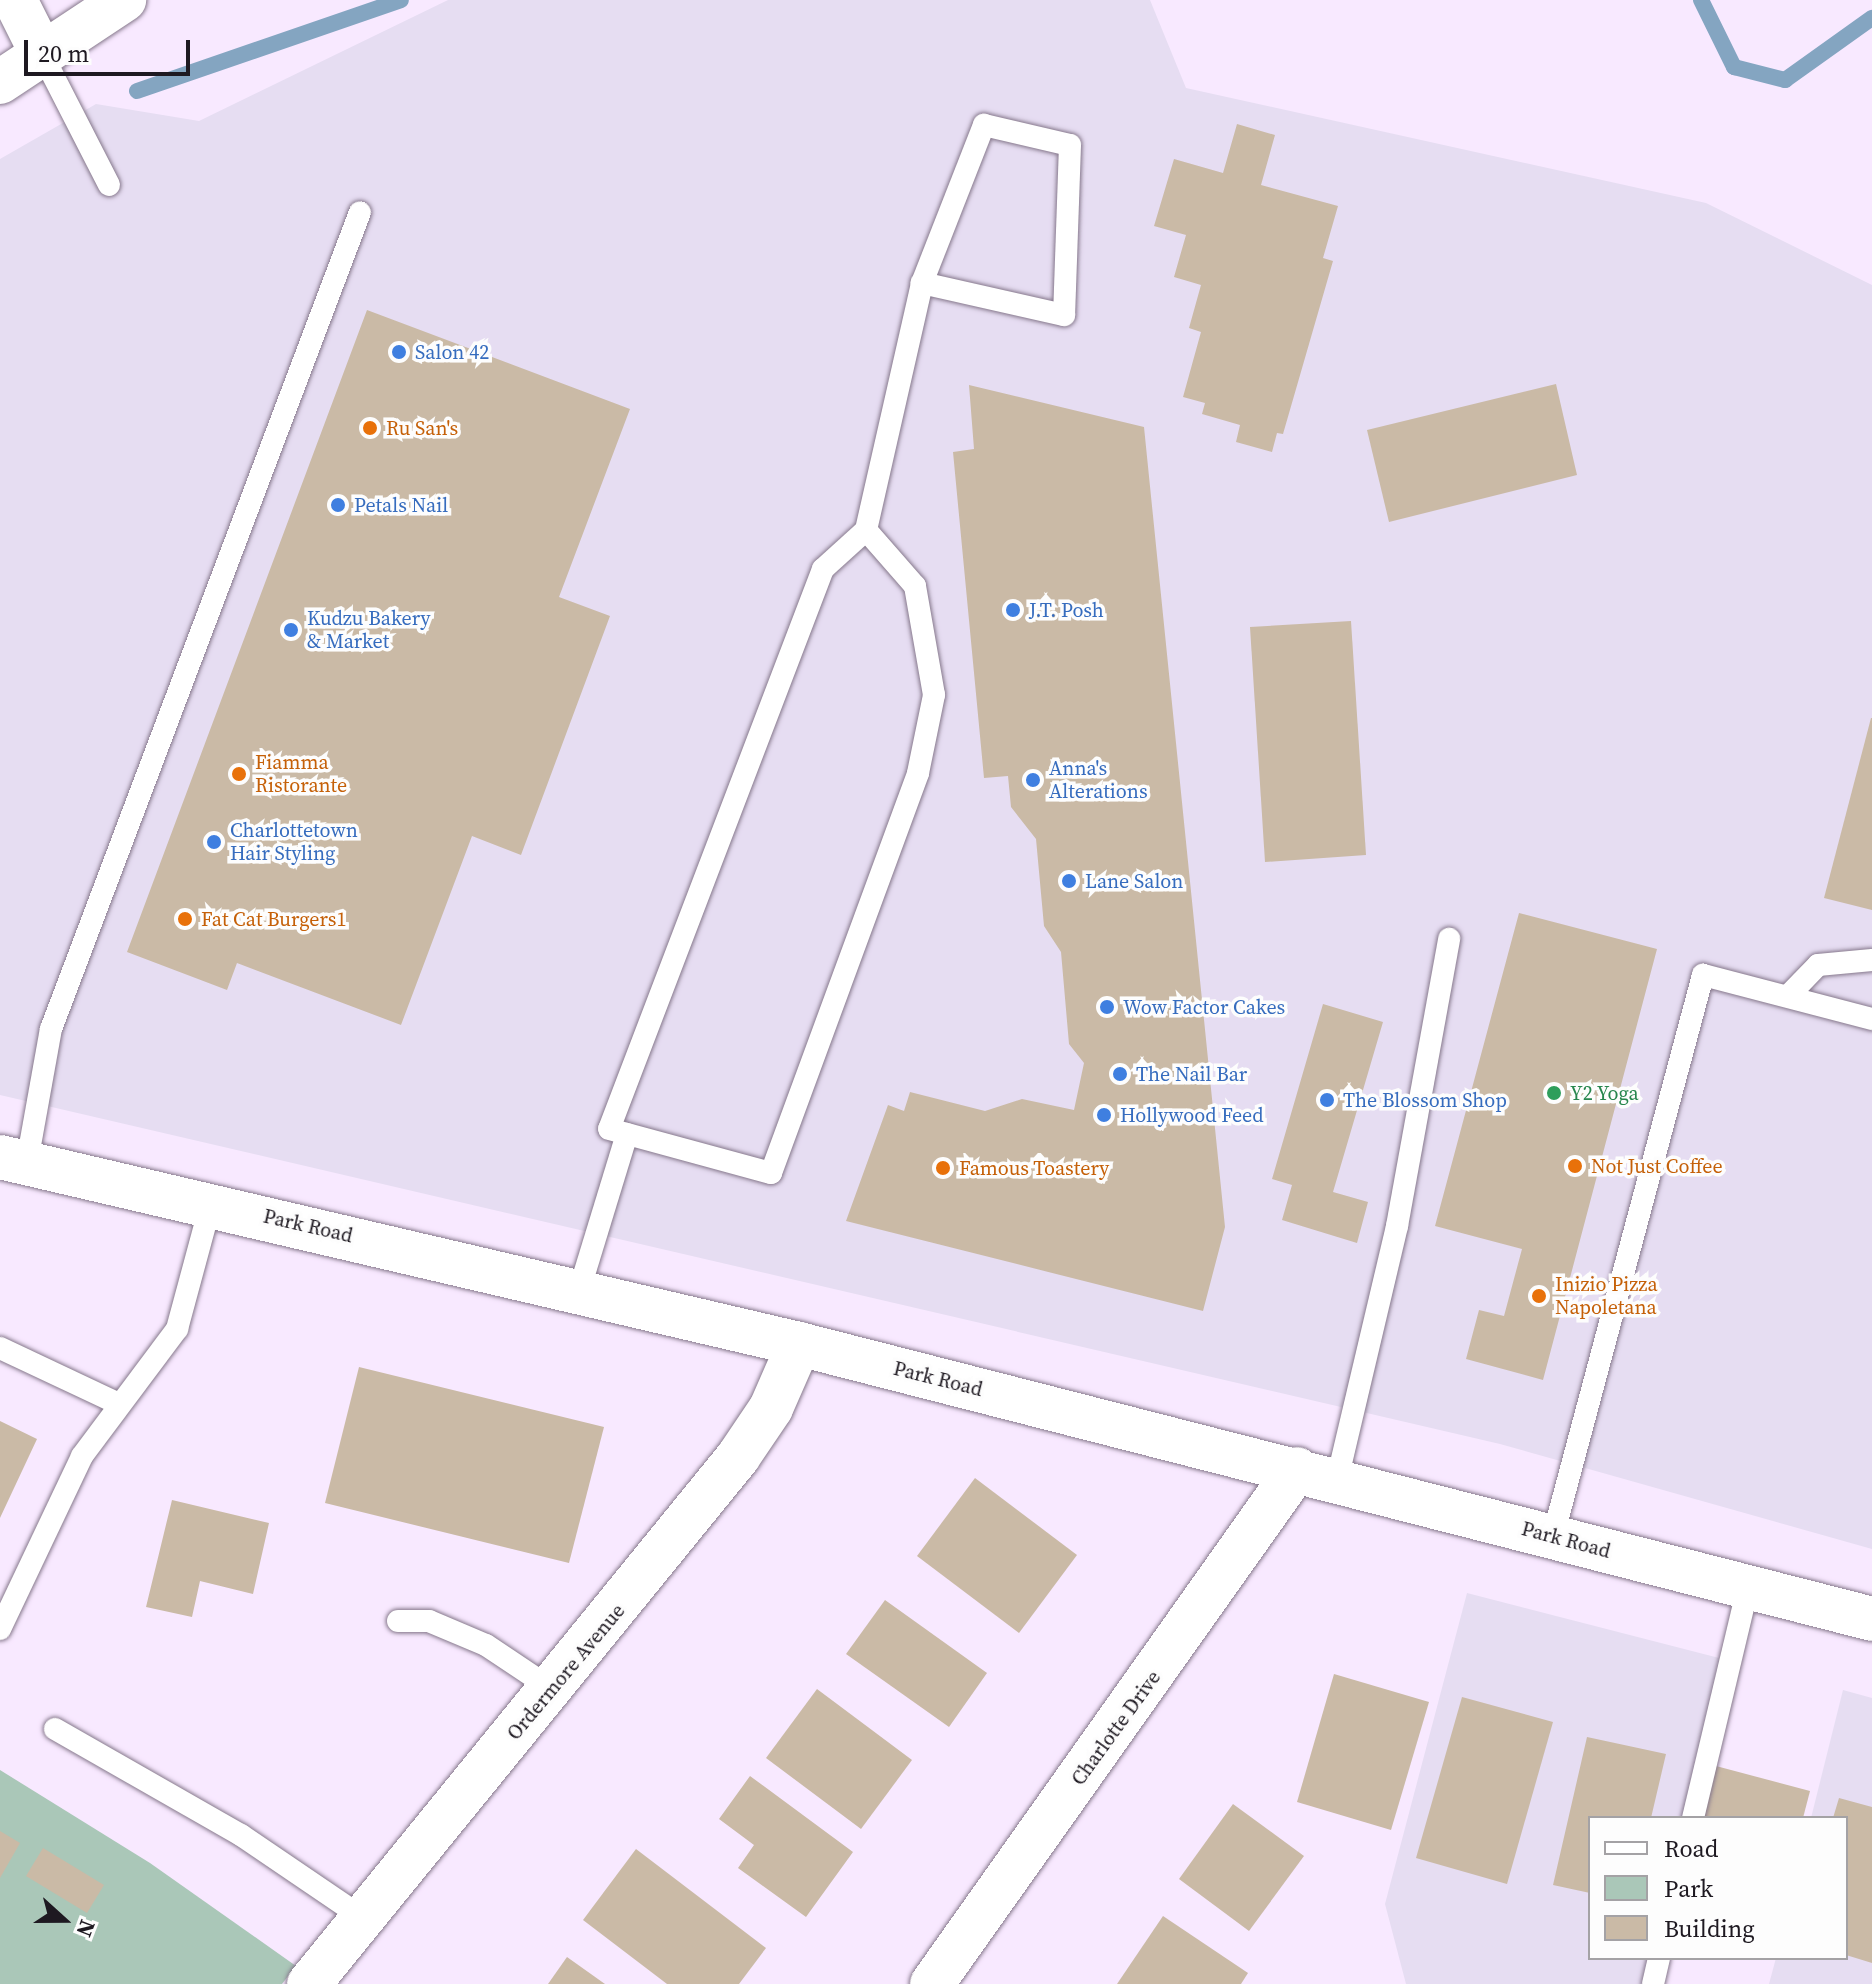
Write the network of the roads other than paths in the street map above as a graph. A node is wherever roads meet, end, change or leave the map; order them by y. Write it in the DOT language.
graph roads {
  1 [pos="15,0"];
  2 [pos="124,0"];
  3 [pos="42,54"];
  4 [pos="0,82"];
  5 [pos="109,185"];
  6 [pos="360,212"];
  7 [pos="922,283"];
  8 [pos="866,530"];
  9 [pos="1449,939"];
  10 [pos="1872,960"];
  11 [pos="1788,996"];
  12 [pos="1872,1019"];
  13 [pos="627,1134"];
  14 [pos="13,1160"];
  15 [pos="211,1203"];
  16 [pos="579,1291"];
  17 [pos="799,1344"];
  18 [pos="0,1348"];
  19 [pos="119,1404"];
  20 [pos="1317,1474"];
  21 [pos="1553,1536"];
  22 [pos="1748,1587"];
  23 [pos="1872,1619"];
  24 [pos="398,1621"];
  25 [pos="0,1629"];
  26 [pos="552,1689"];
  27 [pos="55,1729"];
  28 [pos="1693,1816"];
  29 [pos="363,1918"];
  30 [pos="1659,1960"];
  31 [pos="309,1984"];
  32 [pos="932,1984"];
  33 [pos="1653,1984"];
  1 -- 3 [label="street"];
  2 -- 3 [label="street"];
  3 -- 4 [label="street"];
  3 -- 5 [label="lane"];
  6 -- 14 [label="lane"];
  7 -- 7 [label="lane"];
  7 -- 8 [label="lane"];
  8 -- 13 [label="lane"];
  8 -- 13 [label="lane"];
  9 -- 20 [label="lane"];
  10 -- 11 [label="lane"];
  11 -- 12 [label="lane"];
  11 -- 21 [label="lane"];
  13 -- 16 [label="lane"];
  14 -- 15 [label="street, Park Road"];
  15 -- 16 [label="street, Park Road"];
  15 -- 19 [label="lane"];
  16 -- 17 [label="street, Park Road"];
  17 -- 20 [label="street, Park Road"];
  17 -- 26 [label="street, Ordermore Avenue"];
  18 -- 19 [label="lane"];
  19 -- 25 [label="lane"];
  20 -- 21 [label="street, Park Road"];
  20 -- 32 [label="street, Charlotte Drive"];
  21 -- 22 [label="street, Park Road"];
  22 -- 23 [label="street, Park Road"];
  22 -- 28 [label="lane"];
  24 -- 26 [label="lane"];
  26 -- 29 [label="street, Ordermore Avenue"];
  27 -- 29 [label="lane"];
  29 -- 31 [label="street, Ordermore Avenue"];
  30 -- 33 [label="lane"];
}
